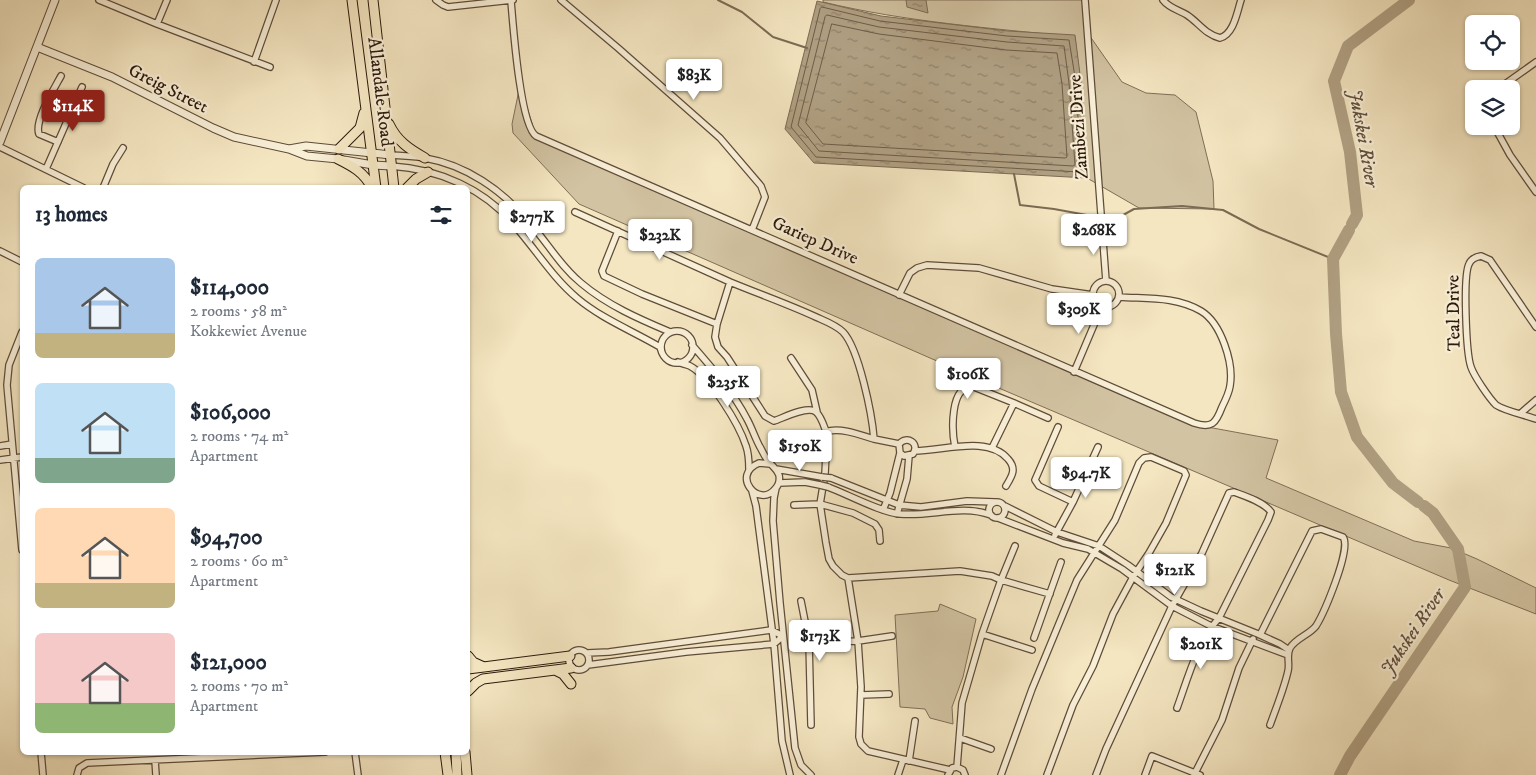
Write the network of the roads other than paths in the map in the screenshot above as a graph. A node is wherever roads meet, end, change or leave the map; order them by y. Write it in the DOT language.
graph roads {
  1 [pos="55,0"];
  2 [pos="99,0"];
  3 [pos="167,0"];
  4 [pos="276,0"];
  5 [pos="352,0"];
  6 [pos="373,0"];
  7 [pos="436,0"];
  8 [pos="512,0"];
  9 [pos="561,0"];
  10 [pos="1085,0"];
  11 [pos="1163,0"];
  12 [pos="1242,0"];
  13 [pos="157,24"];
  14 [pos="37,47"];
  15 [pos="254,62"];
  16 [pos="1536,62"];
  17 [pos="270,67"];
  18 [pos="60,76"];
  19 [pos="1511,80"];
  20 [pos="82,87"];
  21 [pos="48,103"];
  22 [pos="365,109"];
  23 [pos="72,111"];
  24 [pos="386,117"];
  25 [pos="1499,135"];
  26 [pos="0,142"];
  27 [pos="58,142"];
  28 [pos="0,147"];
  29 [pos="123,148"];
  30 [pos="289,149"];
  31 [pos="340,149"];
  32 [pos="372,152"];
  33 [pos="391,155"];
  34 [pos="425,158"];
  35 [pos="338,159"];
  36 [pos="373,165"];
  37 [pos="391,166"];
  38 [pos="46,169"];
  39 [pos="428,172"];
  40 [pos="78,185"];
  41 [pos="103,185"];
  42 [pos="371,185"];
  43 [pos="376,185"];
  44 [pos="394,185"];
  45 [pos="410,185"];
  46 [pos="464,185"];
  47 [pos="470,188"];
  48 [pos="1536,192"];
  49 [pos="575,212"];
  50 [pos="752,230"];
  51 [pos="618,231"];
  52 [pos="0,251"];
  53 [pos="20,261"];
  54 [pos="1106,281"];
  55 [pos="730,282"];
  56 [pos="899,295"];
  57 [pos="1093,295"];
  58 [pos="1119,298"];
  59 [pos="1102,306"];
  60 [pos="717,324"];
  61 [pos="1536,327"];
  62 [pos="670,332"];
  63 [pos="20,337"];
  64 [pos="692,346"];
  65 [pos="662,353"];
  66 [pos="791,358"];
  67 [pos="678,362"];
  68 [pos="1074,372"];
  69 [pos="1536,400"];
  70 [pos="1014,402"];
  71 [pos="817,412"];
  72 [pos="1521,413"];
  73 [pos="1048,418"];
  74 [pos="1536,418"];
  75 [pos="1058,427"];
  76 [pos="827,434"];
  77 [pos="874,438"];
  78 [pos="12,444"];
  79 [pos="899,444"];
  80 [pos="0,446"];
  81 [pos="955,447"];
  82 [pos="1098,447"];
  83 [pos="992,448"];
  84 [pos="915,451"];
  85 [pos="900,453"];
  86 [pos="909,456"];
  87 [pos="20,457"];
  88 [pos="14,458"];
  89 [pos="0,460"];
  90 [pos="770,464"];
  91 [pos="776,469"];
  92 [pos="749,470"];
  93 [pos="777,486"];
  94 [pos="1006,486"];
  95 [pos="752,491"];
  96 [pos="887,501"];
  97 [pos="995,502"];
  98 [pos="1073,502"];
  99 [pos="820,504"];
  100 [pos="794,505"];
  101 [pos="900,505"];
  102 [pos="1004,506"];
  103 [pos="883,510"];
  104 [pos="898,514"];
  105 [pos="991,515"];
  106 [pos="998,518"];
  107 [pos="20,527"];
  108 [pos="1057,532"];
  109 [pos="1053,539"];
  110 [pos="880,541"];
  111 [pos="1015,546"];
  112 [pos="1099,546"];
  113 [pos="1095,553"];
  114 [pos="1061,562"];
  115 [pos="1135,575"];
  116 [pos="848,578"];
  117 [pos="1001,580"];
  118 [pos="1050,594"];
  119 [pos="1176,599"];
  120 [pos="802,601"];
  121 [pos="1172,606"];
  122 [pos="1219,618"];
  123 [pos="1211,626"];
  124 [pos="771,630"];
  125 [pos="982,634"];
  126 [pos="1258,634"];
  127 [pos="783,636"];
  128 [pos="892,636"];
  129 [pos="1034,638"];
  130 [pos="1252,640"];
  131 [pos="858,641"];
  132 [pos="809,642"];
  133 [pos="774,644"];
  134 [pos="1032,650"];
  135 [pos="587,653"];
  136 [pos="1288,653"];
  137 [pos="570,656"];
  138 [pos="470,658"];
  139 [pos="588,666"];
  140 [pos="485,667"];
  141 [pos="571,668"];
  142 [pos="470,669"];
  143 [pos="555,670"];
  144 [pos="571,684"];
  145 [pos="470,689"];
  146 [pos="889,694"];
  147 [pos="861,695"];
  148 [pos="1177,708"];
  149 [pos="915,721"];
  150 [pos="811,725"];
  151 [pos="1270,726"];
  152 [pos="960,738"];
  153 [pos="991,749"];
  154 [pos="40,755"];
  155 [pos="262,755"];
  156 [pos="355,755"];
  157 [pos="446,755"];
  158 [pos="462,755"];
  159 [pos="463,755"];
  160 [pos="156,760"];
  161 [pos="906,761"];
  162 [pos="957,766"];
  163 [pos="949,773"];
  164 [pos="1196,774"];
  165 [pos="43,775"];
  166 [pos="77,775"];
  167 [pos="156,775"];
  168 [pos="358,775"];
  169 [pos="448,775"];
  170 [pos="457,775"];
  171 [pos="468,775"];
  172 [pos="790,775"];
  173 [pos="811,775"];
  174 [pos="898,775"];
  175 [pos="965,775"];
  176 [pos="1001,775"];
  177 [pos="1048,775"];
  178 [pos="1096,775"];
  179 [pos="1145,775"];
  1 -- 14 [label="street"];
  2 -- 13 [label="street"];
  3 -- 13 [label="street"];
  4 -- 15 [label="street"];
  5 -- 22 [label="main road, Allandale Road"];
  6 -- 24 [label="main road, Allandale Road"];
  7 -- 8 [label="street"];
  8 -- 50 [label="street, Gariep Drive"];
  9 -- 50 [label="street"];
  10 -- 54 [label="street, Zambezi Drive"];
  11 -- 12 [label="street"];
  13 -- 15 [label="street"];
  14 -- 26 [label="street"];
  14 -- 30 [label="street, Greig Street"];
  15 -- 17 [label="street"];
  16 -- 19 [label="street"];
  18 -- 21 [label="street"];
  20 -- 23 [label="street"];
  21 -- 23 [label="street"];
  21 -- 27 [label="street"];
  22 -- 31 [label="main road"];
  22 -- 32 [label="main road, Allandale Road"];
  23 -- 27 [label="street"];
  24 -- 33 [label="main road, Allandale Road"];
  24 -- 34 [label="main road"];
  25 -- 48 [label="street"];
  27 -- 38 [label="street"];
  28 -- 38 [label="street"];
  29 -- 41 [label="street"];
  30 -- 31 [label="street, Greig Street"];
  30 -- 35 [label="street, Greig Street"];
  31 -- 32 [label="street, Greig Street"];
  32 -- 33 [label="street, Greig Street"];
  32 -- 36 [label="main road, Allandale Road"];
  33 -- 34 [label="street"];
  33 -- 37 [label="main road, Allandale Road"];
  34 -- 62 [label="street"];
  35 -- 36 [label="street, Greig Street"];
  35 -- 42 [label="main road"];
  36 -- 37 [label="street, Greig Street"];
  36 -- 43 [label="main road, Allandale Road"];
  37 -- 39 [label="street"];
  37 -- 44 [label="main road, Allandale Road"];
  38 -- 40 [label="street"];
  39 -- 45 [label="main road"];
  39 -- 46 [label="street"];
  47 -- 65 [label="street"];
  49 -- 51 [label="street"];
  50 -- 56 [label="street, Gariep Drive"];
  51 -- 55 [label="street"];
  51 -- 60 [label="street"];
  52 -- 53 [label="street"];
  54 -- 57 [label="street"];
  54 -- 58 [label="street"];
  55 -- 60 [label="street"];
  55 -- 77 [label="street"];
  56 -- 57 [label="street"];
  56 -- 68 [label="street, Gariep Drive"];
  57 -- 59 [label="street"];
  58 -- 59 [label="street"];
  58 -- 68 [label="street, Gariep Drive"];
  59 -- 68 [label="street"];
  60 -- 71 [label="street"];
  61 -- 72 [label="street, Teal Drive"];
  62 -- 64 [label="street"];
  62 -- 65 [label="street"];
  63 -- 78 [label="street"];
  64 -- 67 [label="street"];
  64 -- 90 [label="street"];
  65 -- 67 [label="street"];
  66 -- 71 [label="street"];
  67 -- 92 [label="street"];
  69 -- 72 [label="street"];
  70 -- 73 [label="street"];
  70 -- 81 [label="street"];
  70 -- 83 [label="street"];
  71 -- 76 [label="street"];
  72 -- 74 [label="street"];
  75 -- 98 [label="street"];
  76 -- 77 [label="street"];
  76 -- 99 [label="street"];
  77 -- 79 [label="street"];
  78 -- 80 [label="street"];
  78 -- 88 [label="street"];
  79 -- 84 [label="street"];
  79 -- 85 [label="street"];
  81 -- 83 [label="street"];
  81 -- 84 [label="street"];
  82 -- 98 [label="street"];
  83 -- 94 [label="street"];
  84 -- 86 [label="street"];
  85 -- 86 [label="street"];
  85 -- 96 [label="street"];
  86 -- 101 [label="street"];
  87 -- 88 [label="street"];
  88 -- 89 [label="street"];
  88 -- 107 [label="street"];
  90 -- 91 [label="street"];
  90 -- 92 [label="street"];
  91 -- 93 [label="street"];
  91 -- 96 [label="street, bridge"];
  92 -- 95 [label="street"];
  93 -- 95 [label="street"];
  93 -- 103 [label="street, bridge"];
  93 -- 127 [label="street"];
  95 -- 124 [label="street"];
  96 -- 101 [label="street"];
  96 -- 103 [label="street"];
  97 -- 101 [label="street"];
  97 -- 102 [label="street"];
  97 -- 105 [label="street"];
  98 -- 108 [label="street"];
  99 -- 100 [label="street"];
  99 -- 110 [label="street"];
  99 -- 116 [label="street"];
  101 -- 104 [label="street"];
  102 -- 106 [label="street"];
  102 -- 108 [label="street"];
  103 -- 104 [label="street"];
  104 -- 105 [label="street"];
  105 -- 106 [label="street"];
  106 -- 109 [label="street"];
  108 -- 109 [label="street"];
  108 -- 112 [label="street"];
  109 -- 113 [label="street"];
  111 -- 117 [label="street"];
  112 -- 113 [label="street"];
  112 -- 115 [label="street"];
  112 -- 115 [label="street"];
  113 -- 115 [label="street"];
  113 -- 176 [label="street"];
  114 -- 118 [label="street"];
  115 -- 119 [label="street"];
  115 -- 121 [label="street"];
  115 -- 177 [label="street"];
  116 -- 117 [label="street"];
  116 -- 131 [label="street"];
  117 -- 118 [label="street"];
  117 -- 125 [label="street"];
  118 -- 129 [label="street"];
  119 -- 121 [label="street"];
  119 -- 122 [label="street"];
  119 -- 122 [label="street"];
  120 -- 132 [label="street"];
  121 -- 123 [label="street"];
  121 -- 178 [label="street"];
  122 -- 123 [label="street"];
  122 -- 126 [label="street"];
  123 -- 130 [label="street"];
  123 -- 148 [label="street"];
  124 -- 127 [label="street"];
  124 -- 133 [label="street"];
  124 -- 135 [label="street"];
  125 -- 134 [label="street"];
  125 -- 152 [label="street"];
  126 -- 130 [label="street"];
  126 -- 136 [label="street"];
  126 -- 136 [label="street"];
  127 -- 133 [label="street"];
  127 -- 173 [label="street"];
  128 -- 131 [label="street"];
  130 -- 136 [label="street"];
  130 -- 164 [label="street"];
  131 -- 132 [label="street"];
  131 -- 147 [label="street"];
  132 -- 150 [label="street"];
  133 -- 139 [label="street"];
  133 -- 172 [label="street"];
  135 -- 137 [label="street"];
  135 -- 139 [label="street"];
  136 -- 151 [label="street"];
  137 -- 140 [label="main road"];
  137 -- 141 [label="street"];
  138 -- 140 [label="main road"];
  139 -- 141 [label="street"];
  140 -- 142 [label="main road"];
  141 -- 143 [label="main road"];
  143 -- 144 [label="main road"];
  143 -- 145 [label="main road"];
  146 -- 147 [label="street"];
  147 -- 161 [label="street"];
  149 -- 161 [label="street"];
  152 -- 153 [label="street"];
  152 -- 162 [label="street"];
  154 -- 165 [label="street"];
  155 -- 160 [label="street"];
  156 -- 168 [label="street"];
  157 -- 169 [label="main road"];
  158 -- 170 [label="main road"];
  159 -- 171 [label="main road"];
  160 -- 166 [label="street"];
  160 -- 167 [label="street"];
  161 -- 163 [label="street"];
  161 -- 174 [label="street"];
  162 -- 163 [label="street"];
  162 -- 175 [label="street"];
  164 -- 179 [label="street"];
}
